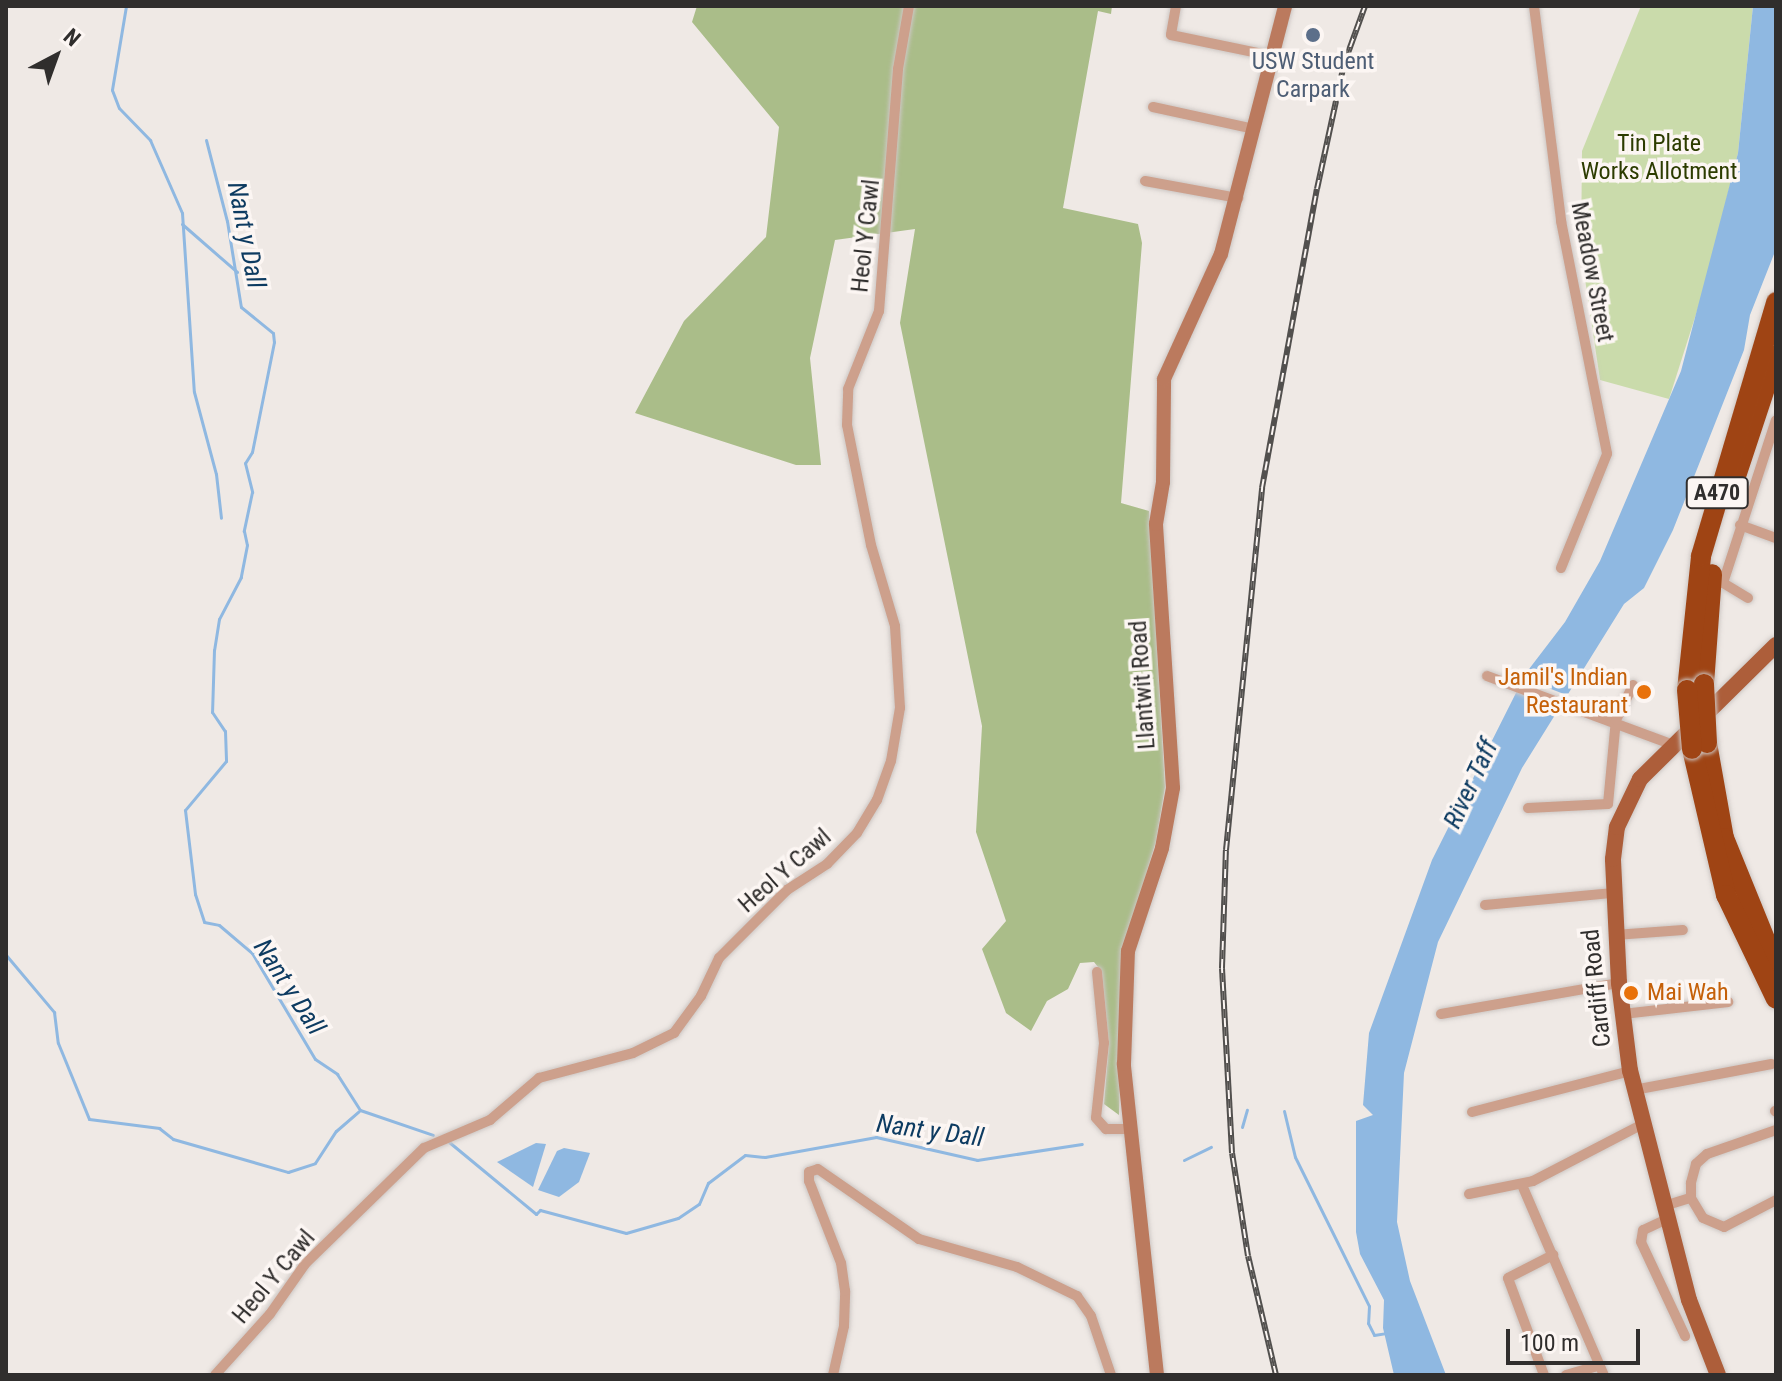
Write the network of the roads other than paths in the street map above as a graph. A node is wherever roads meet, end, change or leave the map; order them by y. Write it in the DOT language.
graph roads {
  1 [pos="909,6"];
  2 [pos="1176,6"];
  3 [pos="1285,6"];
  4 [pos="1534,6"];
  5 [pos="1272,56"];
  6 [pos="1153,107"];
  7 [pos="1254,129"];
  8 [pos="1145,181"];
  9 [pos="1238,198"];
  10 [pos="1776,302"];
  11 [pos="1776,355"];
  12 [pos="1776,420"];
  13 [pos="1762,459"];
  14 [pos="1776,464"];
  15 [pos="1740,525"];
  16 [pos="1776,538"];
  17 [pos="1561,568"];
  18 [pos="1748,598"];
  19 [pos="1776,645"];
  20 [pos="1487,676"];
  21 [pos="1633,685"];
  22 [pos="1695,687"];
  23 [pos="1616,720"];
  24 [pos="1671,744"];
  25 [pos="1699,746"];
  26 [pos="1528,808"];
  27 [pos="1613,893"];
  28 [pos="1485,905"];
  29 [pos="1683,930"];
  30 [pos="1615,935"];
  31 [pos="1776,966"];
  32 [pos="1097,972"];
  33 [pos="1619,983"];
  34 [pos="1776,999"];
  35 [pos="1728,1002"];
  36 [pos="1441,1014"];
  37 [pos="1623,1014"];
  38 [pos="1772,1064"];
  39 [pos="1630,1071"];
  40 [pos="1634,1090"];
  41 [pos="1472,1112"];
  42 [pos="1643,1124"];
  43 [pos="1128,1129"];
  44 [pos="1776,1130"];
  45 [pos="1522,1185"];
  46 [pos="1469,1194"];
  47 [pos="1691,1198"];
  48 [pos="1776,1200"];
  49 [pos="1665,1212"];
  50 [pos="1553,1255"];
  51 [pos="1685,1336"];
  52 [pos="1602,1370"];
  53 [pos="215,1375"];
  54 [pos="833,1375"];
  55 [pos="1111,1375"];
  56 [pos="1157,1375"];
  57 [pos="1544,1375"];
  58 [pos="1566,1375"];
  59 [pos="1718,1375"];
  1 -- 53 [label="street, Heol Y Cawl"];
  2 -- 5 [label="street"];
  3 -- 5 [label="main road, Llantwit Road"];
  4 -- 17 [label="street, Meadow Street"];
  5 -- 7 [label="main road, Llantwit Road"];
  6 -- 7 [label="street"];
  7 -- 9 [label="main road, Llantwit Road"];
  8 -- 9 [label="street"];
  9 -- 43 [label="main road, Llantwit Road"];
  10 -- 22 [label="highway, A470"];
  11 -- 22 [label="highway, A470"];
  12 -- 13 [label="street"];
  13 -- 14 [label="street"];
  13 -- 15 [label="street"];
  15 -- 16 [label="street"];
  15 -- 18 [label="street"];
  19 -- 24 [label="main road, Cardiff Road"];
  20 -- 23 [label="street"];
  21 -- 23 [label="street"];
  22 -- 25 [label="highway, A470, bridge"];
  23 -- 24 [label="street"];
  23 -- 26 [label="street"];
  24 -- 27 [label="main road, Cardiff Road"];
  25 -- 31 [label="highway, A470"];
  25 -- 34 [label="highway, A470"];
  27 -- 28 [label="street"];
  27 -- 30 [label="main road, Cardiff Road"];
  29 -- 30 [label="street"];
  30 -- 33 [label="main road, Cardiff Road"];
  32 -- 43 [label="street"];
  33 -- 36 [label="street"];
  33 -- 37 [label="main road, Cardiff Road"];
  35 -- 37 [label="street"];
  37 -- 39 [label="main road, Cardiff Road"];
  38 -- 40 [label="street"];
  39 -- 40 [label="main road, Cardiff Road"];
  39 -- 41 [label="street"];
  40 -- 42 [label="main road, Cardiff Road"];
  42 -- 45 [label="street"];
  42 -- 49 [label="main road, Cardiff Road"];
  43 -- 56 [label="main road, Llantwit Road"];
  44 -- 47 [label="street"];
  45 -- 46 [label="street"];
  45 -- 50 [label="street"];
  47 -- 48 [label="street"];
  47 -- 49 [label="street"];
  49 -- 51 [label="street"];
  49 -- 59 [label="main road, Cardiff Road"];
  50 -- 52 [label="street"];
  50 -- 57 [label="street"];
  52 -- 58 [label="street"];
  54 -- 55 [label="street"];
}
